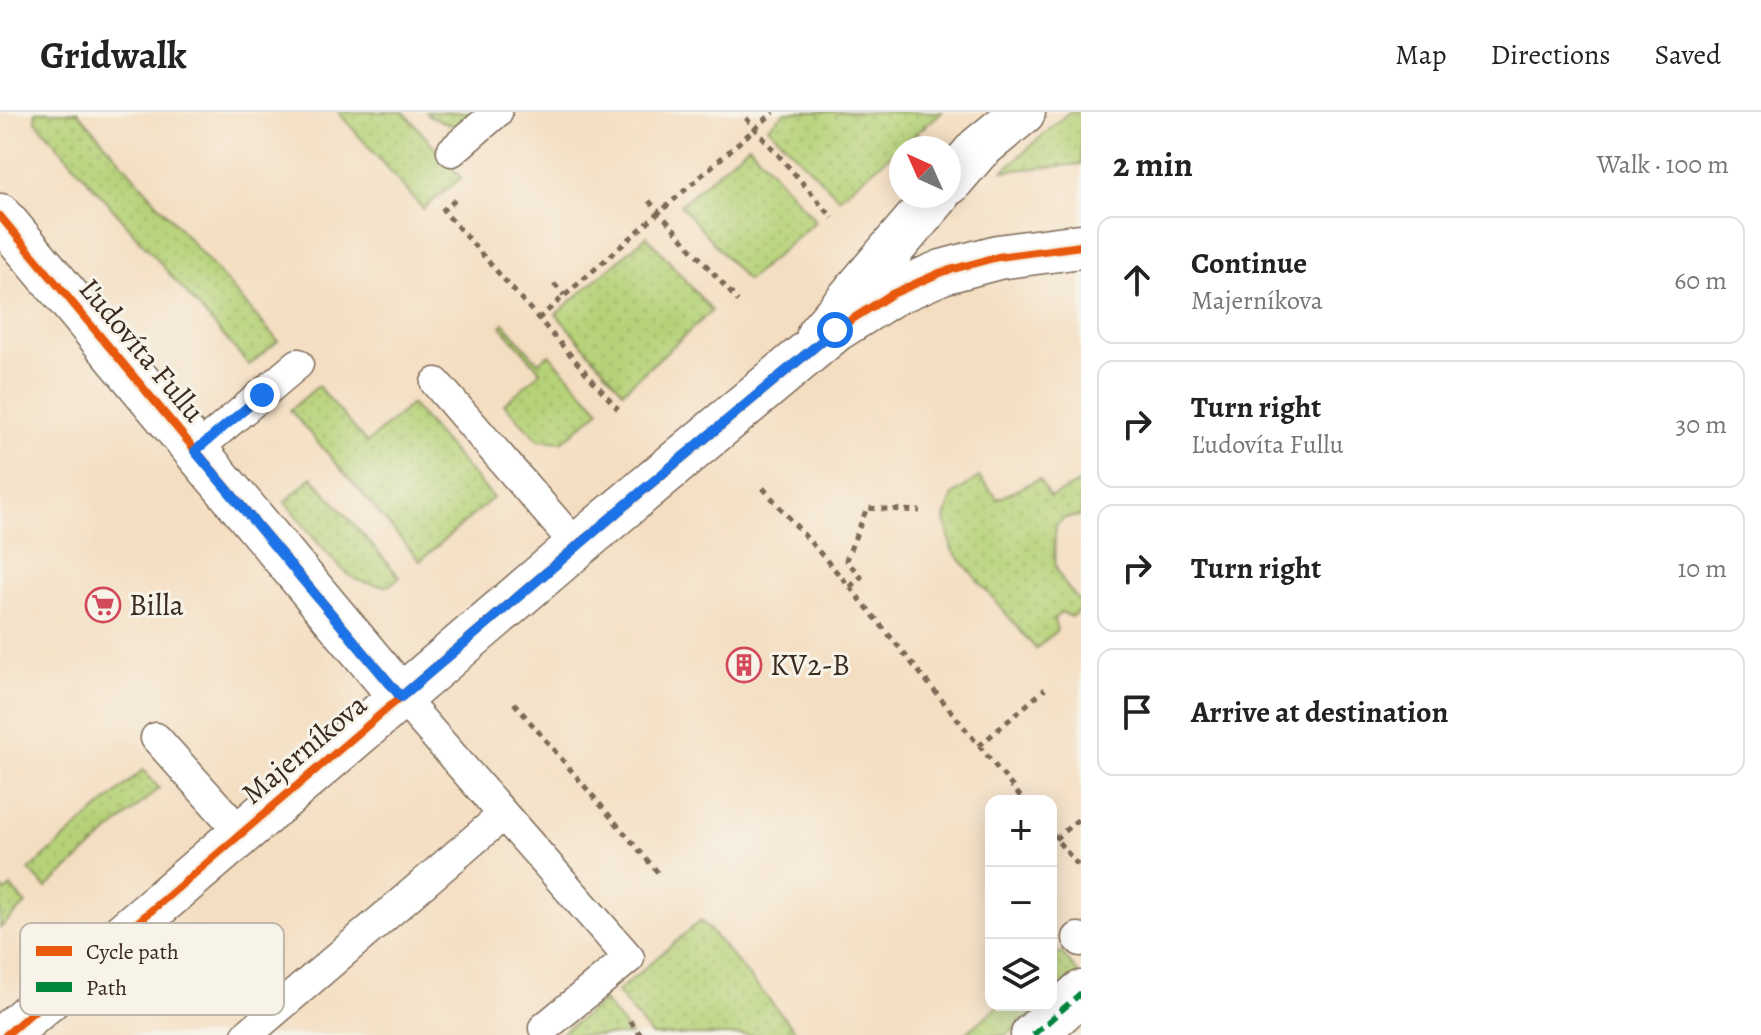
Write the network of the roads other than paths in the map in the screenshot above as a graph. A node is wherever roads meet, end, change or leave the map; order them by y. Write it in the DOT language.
graph roads {
  1 [pos="497,112"];
  2 [pos="1023,112"];
  3 [pos="452,151"];
  4 [pos="961,169"];
  5 [pos="927,208"];
  6 [pos="0,216"];
  7 [pos="1081,246"];
  8 [pos="298,364"];
  9 [pos="793,365"];
  10 [pos="436,383"];
  11 [pos="195,451"];
  12 [pos="577,546"];
  13 [pos="401,697"];
  14 [pos="156,738"];
  15 [pos="503,815"];
  16 [pos="241,833"];
  17 [pos="136,923"];
  18 [pos="1081,993"];
  19 [pos="284,1003"];
  20 [pos="29,1015"];
  21 [pos="270,1015"];
  22 [pos="544,1028"];
  23 [pos="6,1035"];
  24 [pos="247,1035"];
  25 [pos="1033,1035"];
  1 -- 3 [label="lane"];
  2 -- 4 [label="street"];
  5 -- 9 [label="street"];
  6 -- 11 [label="street, Ľudovíta Fullu"];
  7 -- 9 [label="street, Majerníkova"];
  8 -- 11 [label="lane"];
  9 -- 12 [label="street, Majerníkova"];
  10 -- 12 [label="lane"];
  11 -- 13 [label="street, Ľudovíta Fullu"];
  12 -- 13 [label="street, Majerníkova"];
  13 -- 15 [label="lane"];
  13 -- 16 [label="street, Majerníkova"];
  14 -- 16 [label="lane"];
  15 -- 19 [label="lane"];
  15 -- 22 [label="lane"];
  16 -- 17 [label="street, Majerníkova"];
  18 -- 25 [label="street"];
  20 -- 23 [label="street, Majerníkova"];
  21 -- 24 [label="lane"];
}
